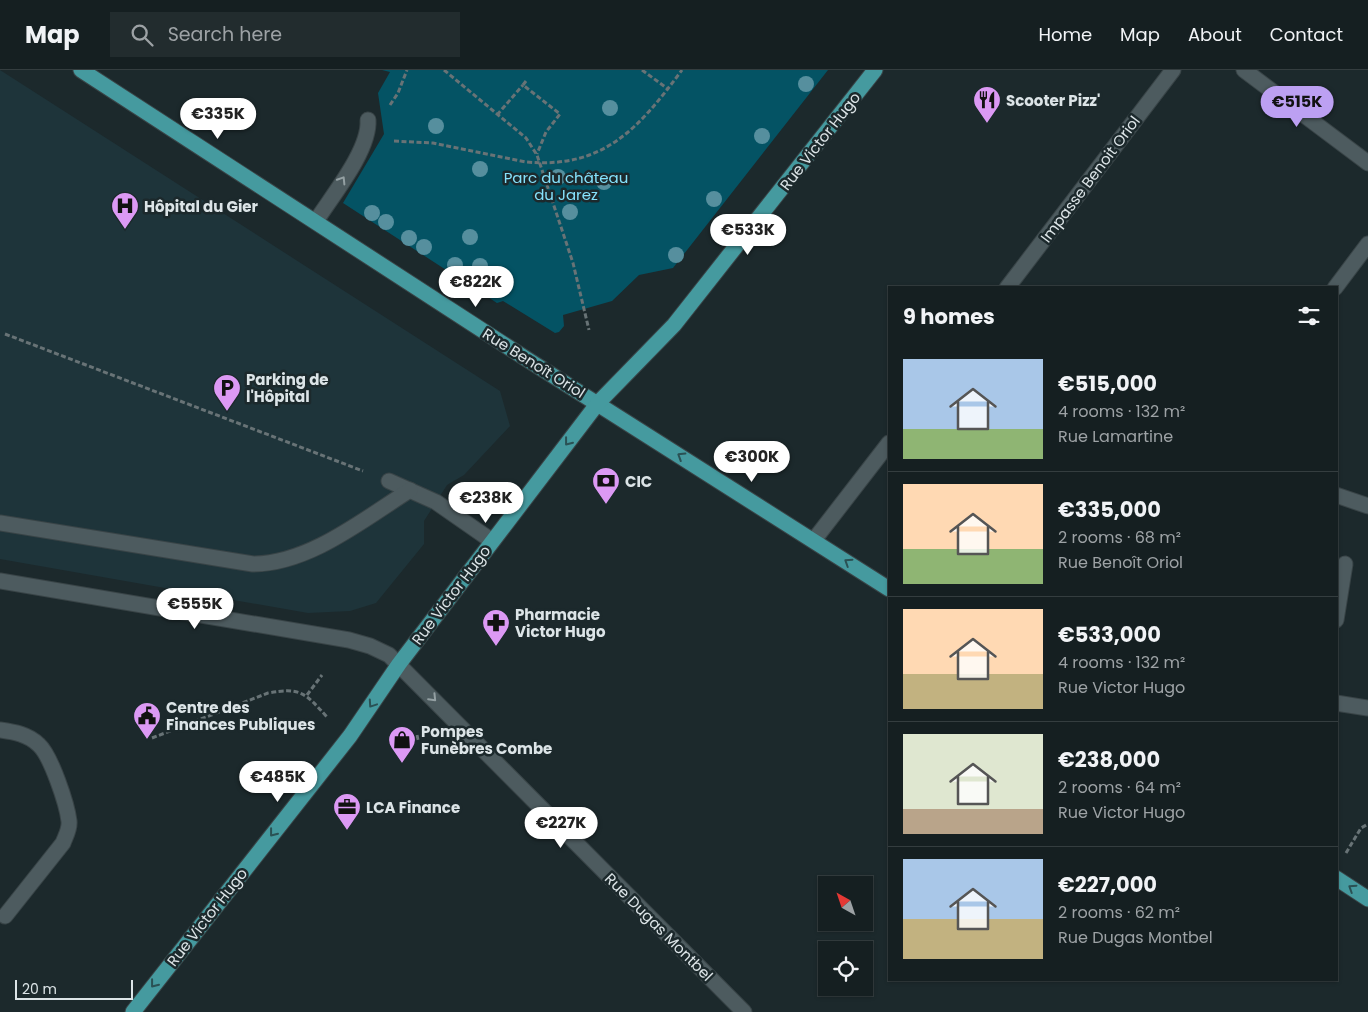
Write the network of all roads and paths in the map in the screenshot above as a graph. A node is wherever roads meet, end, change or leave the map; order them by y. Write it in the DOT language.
graph roads {
  1 [pos="81,70"];
  2 [pos="407,70"];
  3 [pos="444,70"];
  4 [pos="642,70"];
  5 [pos="682,70"];
  6 [pos="875,70"];
  7 [pos="1173,70"];
  8 [pos="1244,70"];
  9 [pos="526,80"];
  10 [pos="523,85"];
  11 [pos="668,89"];
  12 [pos="497,115"];
  13 [pos="368,120"];
  14 [pos="363,144"];
  15 [pos="537,155"];
  16 [pos="1368,162"];
  17 [pos="542,164"];
  18 [pos="316,221"];
  19 [pos="1368,244"];
  20 [pos="1009,286"];
  21 [pos="1336,286"];
  22 [pos="589,330"];
  23 [pos="5,334"];
  24 [pos="598,403"];
  25 [pos="888,444"];
  26 [pos="389,481"];
  27 [pos="410,490"];
  28 [pos="1338,496"];
  29 [pos="1368,506"];
  30 [pos="0,523"];
  31 [pos="814,540"];
  32 [pos="492,541"];
  33 [pos="1345,564"];
  34 [pos="0,581"];
  35 [pos="888,587"];
  36 [pos="1338,608"];
  37 [pos="399,664"];
  38 [pos="322,675"];
  39 [pos="307,695"];
  40 [pos="1338,703"];
  41 [pos="1368,708"];
  42 [pos="327,717"];
  43 [pos="0,730"];
  44 [pos="152,738"];
  45 [pos="1368,824"];
  46 [pos="1342,858"];
  47 [pos="1338,879"];
  48 [pos="1368,899"];
  49 [pos="5,916"];
  50 [pos="133,1012"];
  51 [pos="744,1012"];
  1 -- 18 [label="main road, Rue Benoît Oriol"];
  2 -- 13 [label="path"];
  3 -- 12 [label="path"];
  4 -- 11 [label="path"];
  5 -- 11 [label="path"];
  6 -- 24 [label="main road, Rue Victor Hugo"];
  7 -- 20 [label="street, Impasse Benoit Oriol"];
  8 -- 16 [label="street"];
  9 -- 10 [label="path"];
  10 -- 12 [label="path"];
  10 -- 15 [label="path"];
  11 -- 17 [label="path"];
  12 -- 15 [label="path"];
  13 -- 14 [label="street"];
  14 -- 17 [label="path"];
  18 -- 14 [label="street, one-way"];
  15 -- 17 [label="path"];
  17 -- 22 [label="path"];
  18 -- 24 [label="main road, Rue Benoît Oriol"];
  19 -- 21 [label="street"];
  23 -- 26 [label="path"];
  31 -- 24 [label="main road, Rue Benoît Oriol, one-way"];
  24 -- 32 [label="main road, Rue Victor Hugo, one-way"];
  25 -- 31 [label="street"];
  26 -- 27 [label="street"];
  27 -- 30 [label="street"];
  27 -- 32 [label="street"];
  28 -- 29 [label="street"];
  35 -- 31 [label="main road, Rue Benoît Oriol, one-way"];
  32 -- 37 [label="main road, Rue Victor Hugo"];
  33 -- 36 [label="street"];
  34 -- 37 [label="street, Rue Dugas Montbel"];
  37 -- 50 [label="main road, Rue Victor Hugo, one-way"];
  37 -- 51 [label="street, Rue Dugas Montbel, one-way"];
  38 -- 39 [label="path"];
  39 -- 42 [label="path"];
  39 -- 44 [label="path"];
  40 -- 41 [label="street"];
  43 -- 49 [label="street"];
  45 -- 46 [label="path"];
  48 -- 47 [label="main road, one-way"];
}
